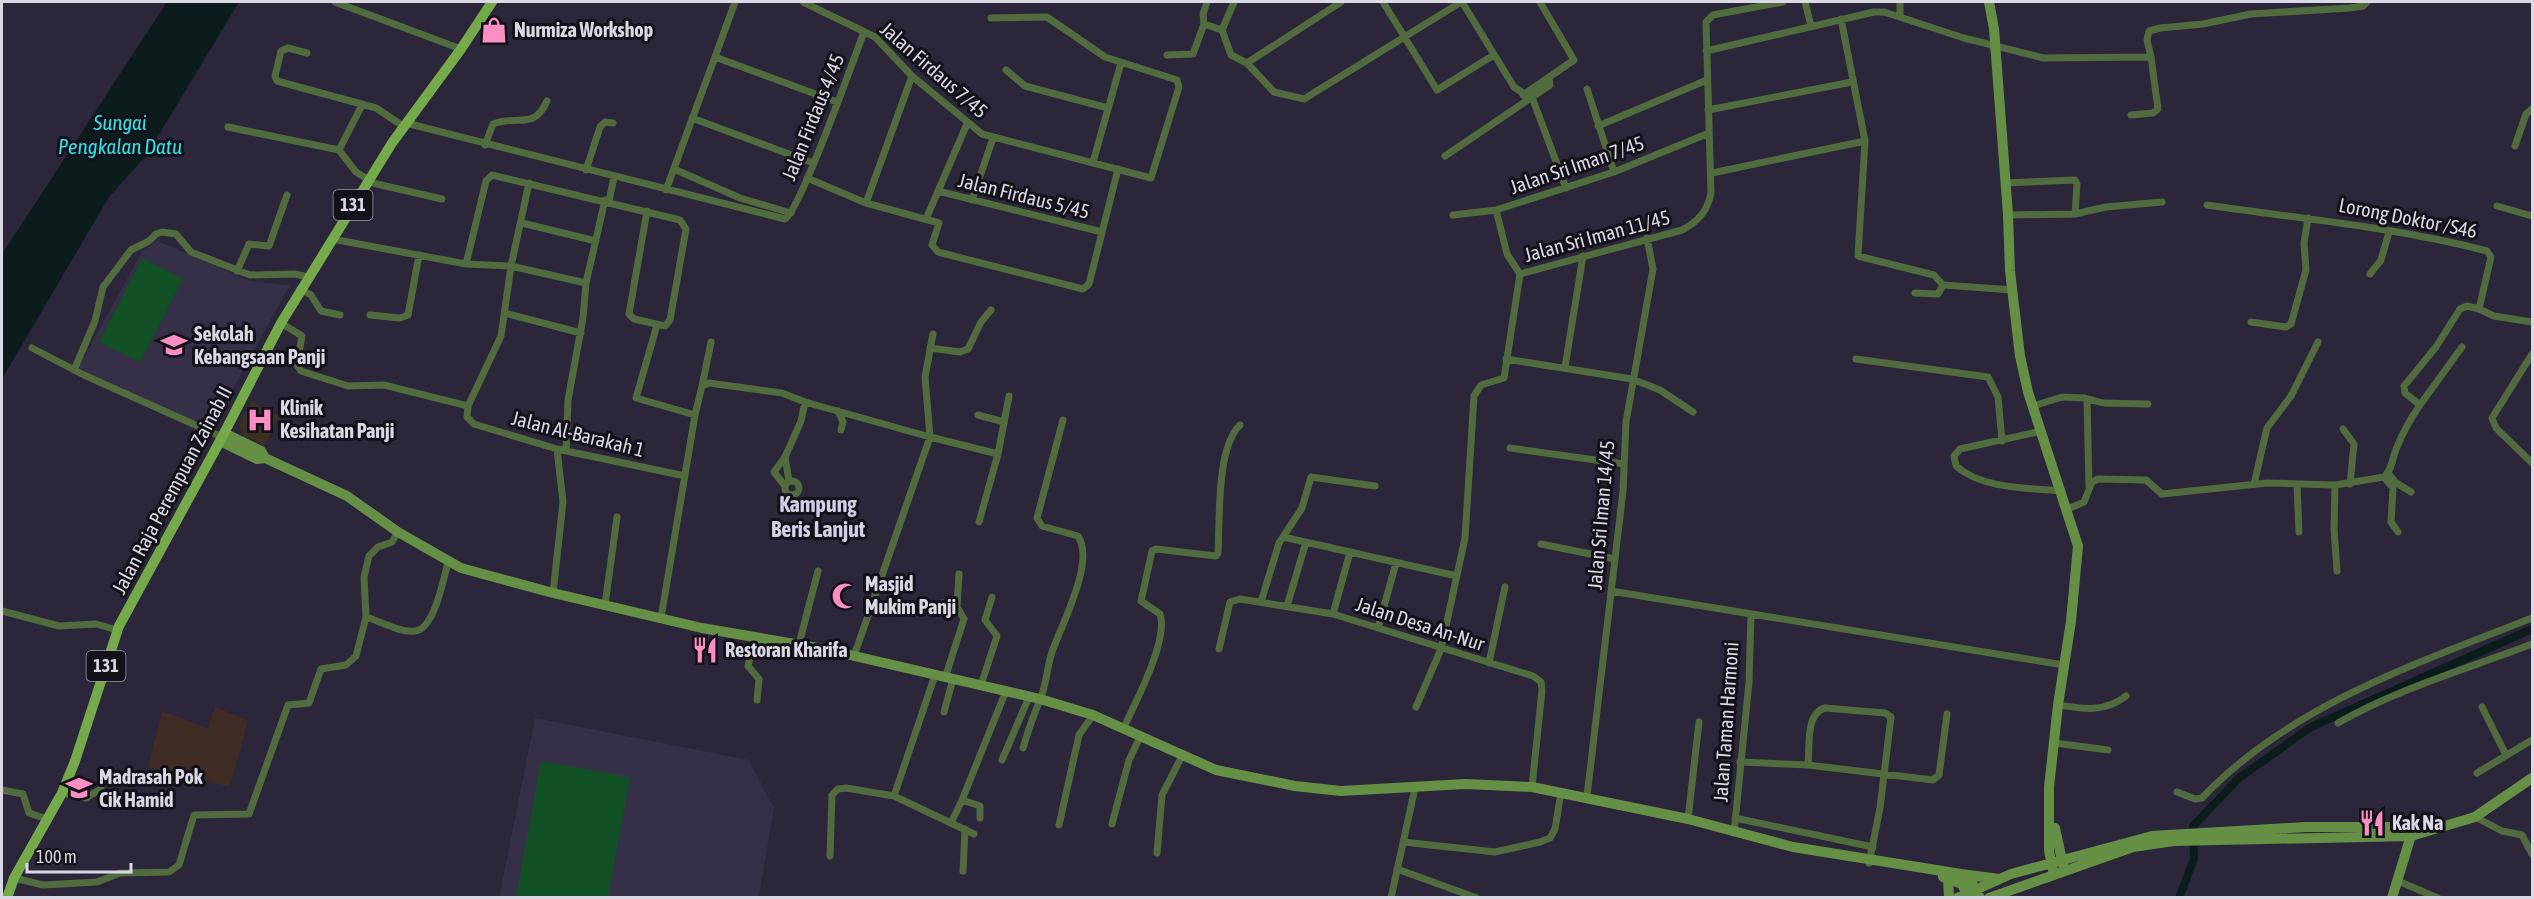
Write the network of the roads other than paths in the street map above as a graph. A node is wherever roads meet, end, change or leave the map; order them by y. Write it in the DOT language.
graph roads {
  1 [pos="335,2"];
  2 [pos="491,2"];
  3 [pos="735,2"];
  4 [pos="803,2"];
  5 [pos="1206,2"];
  6 [pos="1234,2"];
  7 [pos="1341,2"];
  8 [pos="1383,2"];
  9 [pos="1461,2"];
  10 [pos="1540,2"];
  11 [pos="1783,2"];
  12 [pos="1805,2"];
  13 [pos="1899,2"];
  14 [pos="1989,2"];
  15 [pos="2367,2"];
  16 [pos="1900,17"];
  17 [pos="991,18"];
  18 [pos="1841,19"];
  19 [pos="1204,24"];
  20 [pos="1811,26"];
  21 [pos="1222,30"];
  22 [pos="864,32"];
  23 [pos="1404,36"];
  24 [pos="1995,45"];
  25 [pos="461,49"];
  26 [pos="1706,51"];
  27 [pos="307,53"];
  28 [pos="1167,55"];
  29 [pos="1494,55"];
  30 [pos="715,57"];
  31 [pos="2151,57"];
  32 [pos="1121,63"];
  33 [pos="1247,63"];
  34 [pos="1006,70"];
  35 [pos="912,76"];
  36 [pos="1549,78"];
  37 [pos="1707,80"];
  38 [pos="1852,82"];
  39 [pos="1587,89"];
  40 [pos="1523,95"];
  41 [pos="1531,99"];
  42 [pos="547,101"];
  43 [pos="837,102"];
  44 [pos="362,105"];
  45 [pos="1108,108"];
  46 [pos="2532,109"];
  47 [pos="1708,110"];
  48 [pos="2131,115"];
  49 [pos="692,118"];
  50 [pos="614,123"];
  51 [pos="405,124"];
  52 [pos="967,124"];
  53 [pos="1598,126"];
  54 [pos="228,128"];
  55 [pos="1709,133"];
  56 [pos="993,138"];
  57 [pos="1865,141"];
  58 [pos="486,145"];
  59 [pos="2515,146"];
  60 [pos="339,150"];
  61 [pos="1445,156"];
  62 [pos="1093,162"];
  63 [pos="813,163"];
  64 [pos="674,169"];
  65 [pos="1118,169"];
  66 [pos="586,170"];
  67 [pos="1614,172"];
  68 [pos="1712,173"];
  69 [pos="614,177"];
  70 [pos="807,178"];
  71 [pos="368,181"];
  72 [pos="529,183"];
  73 [pos="2006,183"];
  74 [pos="1566,188"];
  75 [pos="666,190"];
  76 [pos="938,191"];
  77 [pos="287,195"];
  78 [pos="442,199"];
  79 [pos="972,200"];
  80 [pos="607,201"];
  81 [pos="2162,202"];
  82 [pos="866,203"];
  83 [pos="2207,205"];
  84 [pos="2497,206"];
  85 [pos="1496,210"];
  86 [pos="647,211"];
  87 [pos="792,213"];
  88 [pos="2075,214"];
  89 [pos="1453,215"];
  90 [pos="2008,215"];
  91 [pos="2532,216"];
  92 [pos="2308,218"];
  93 [pos="926,219"];
  94 [pos="522,223"];
  95 [pos="1102,232"];
  96 [pos="2389,232"];
  97 [pos="1647,238"];
  98 [pos="332,239"];
  99 [pos="596,241"];
  100 [pos="419,255"];
  101 [pos="1583,256"];
  102 [pos="466,264"];
  103 [pos="511,267"];
  104 [pos="237,271"];
  105 [pos="1520,274"];
  106 [pos="2370,274"];
  107 [pos="308,277"];
  108 [pos="586,283"];
  109 [pos="1943,285"];
  110 [pos="300,289"];
  111 [pos="2013,290"];
  112 [pos="1915,293"];
  113 [pos="2479,309"];
  114 [pos="991,310"];
  115 [pos="506,313"];
  116 [pos="340,315"];
  117 [pos="370,315"];
  118 [pos="281,322"];
  119 [pos="2251,322"];
  120 [pos="2532,322"];
  121 [pos="657,325"];
  122 [pos="580,333"];
  123 [pos="933,334"];
  124 [pos="711,342"];
  125 [pos="2318,342"];
  126 [pos="2463,347"];
  127 [pos="32,348"];
  128 [pos="930,348"];
  129 [pos="2532,354"];
  130 [pos="1506,359"];
  131 [pos="1856,359"];
  132 [pos="1565,367"];
  133 [pos="74,370"];
  134 [pos="1632,379"];
  135 [pos="702,386"];
  136 [pos="1009,396"];
  137 [pos="2087,399"];
  138 [pos="805,402"];
  139 [pos="2148,404"];
  140 [pos="2420,405"];
  141 [pos="468,406"];
  142 [pos="2033,406"];
  143 [pos="838,411"];
  144 [pos="1693,412"];
  145 [pos="695,415"];
  146 [pos="978,415"];
  147 [pos="1063,420"];
  148 [pos="1004,422"];
  149 [pos="1240,425"];
  150 [pos="2343,429"];
  151 [pos="841,430"];
  152 [pos="2042,431"];
  153 [pos="222,437"];
  154 [pos="930,437"];
  155 [pos="2002,441"];
  156 [pos="1510,448"];
  157 [pos="557,449"];
  158 [pos="566,451"];
  159 [pos="998,454"];
  160 [pos="785,457"];
  161 [pos="2532,463"];
  162 [pos="1624,464"];
  163 [pos="2386,475"];
  164 [pos="685,476"];
  165 [pos="2254,484"];
  166 [pos="2297,484"];
  167 [pos="2349,484"];
  168 [pos="2335,485"];
  169 [pos="1375,486"];
  170 [pos="2089,490"];
  171 [pos="2062,491"];
  172 [pos="2411,492"];
  173 [pos="2068,509"];
  174 [pos="617,517"];
  175 [pos="979,522"];
  176 [pos="398,532"];
  177 [pos="2299,532"];
  178 [pos="2398,532"];
  179 [pos="1283,537"];
  180 [pos="1306,542"];
  181 [pos="1541,544"];
  182 [pos="1350,552"];
  183 [pos="1615,559"];
  184 [pos="448,562"];
  185 [pos="1396,563"];
  186 [pos="818,571"];
  187 [pos="2337,571"];
  188 [pos="959,574"];
  189 [pos="1457,576"];
  190 [pos="1505,587"];
  191 [pos="1611,591"];
  192 [pos="553,593"];
  193 [pos="992,597"];
  194 [pos="1261,602"];
  195 [pos="942,603"];
  196 [pos="604,605"];
  197 [pos="1287,606"];
  198 [pos="957,607"];
  199 [pos="2,611"];
  200 [pos="1333,614"];
  201 [pos="1751,614"];
  202 [pos="366,616"];
  203 [pos="661,618"];
  204 [pos="2532,618"];
  205 [pos="1378,628"];
  206 [pos="117,630"];
  207 [pos="760,638"];
  208 [pos="799,644"];
  209 [pos="2532,644"];
  210 [pos="1219,649"];
  211 [pos="1441,649"];
  212 [pos="854,656"];
  213 [pos="1489,663"];
  214 [pos="2064,665"];
  215 [pos="944,677"];
  216 [pos="981,685"];
  217 [pos="1006,691"];
  218 [pos="2126,696"];
  219 [pos="1035,698"];
  220 [pos="757,700"];
  221 [pos="2058,705"];
  222 [pos="1416,707"];
  223 [pos="2482,707"];
  224 [pos="944,712"];
  225 [pos="1947,714"];
  226 [pos="1093,715"];
  227 [pos="1699,722"];
  228 [pos="2338,723"];
  229 [pos="1123,729"];
  230 [pos="1140,737"];
  231 [pos="2532,740"];
  232 [pos="2055,743"];
  233 [pos="1023,748"];
  234 [pos="2108,750"];
  235 [pos="2506,755"];
  236 [pos="1182,756"];
  237 [pos="1002,760"];
  238 [pos="1740,762"];
  239 [pos="1808,765"];
  240 [pos="2477,773"];
  241 [pos="1884,775"];
  242 [pos="2532,778"];
  243 [pos="1532,787"];
  244 [pos="1415,788"];
  245 [pos="101,789"];
  246 [pos="2,790"];
  247 [pos="1561,792"];
  248 [pos="2177,792"];
  249 [pos="62,793"];
  250 [pos="894,796"];
  251 [pos="1587,796"];
  252 [pos="962,800"];
  253 [pos="2475,817"];
  254 [pos="980,818"];
  255 [pos="1735,818"];
  256 [pos="47,819"];
  257 [pos="1688,819"];
  258 [pos="951,823"];
  259 [pos="1112,824"];
  260 [pos="1059,825"];
  261 [pos="965,829"];
  262 [pos="2412,831"];
  263 [pos="1734,833"];
  264 [pos="974,834"];
  265 [pos="1812,834"];
  266 [pos="2177,836"];
  267 [pos="1837,840"];
  268 [pos="1403,842"];
  269 [pos="1810,850"];
  270 [pos="1157,853"];
  271 [pos="1833,854"];
  272 [pos="2532,854"];
  273 [pos="830,856"];
  274 [pos="1871,856"];
  275 [pos="2059,864"];
  276 [pos="1397,869"];
  277 [pos="963,871"];
  278 [pos="1961,873"];
  279 [pos="14,878"];
  280 [pos="1948,878"];
  281 [pos="2000,879"];
  282 [pos="2398,881"];
  283 [pos="1970,895"];
  284 [pos="7,897"];
  285 [pos="1391,897"];
  286 [pos="1477,897"];
  287 [pos="1949,897"];
  288 [pos="1989,897"];
  289 [pos="2392,897"];
  290 [pos="2438,897"];
  1 -- 25 [label="street"];
  2 -- 25 [label="main road, Jalan Raja Perempuan Zainab II / 131"];
  3 -- 30 [label="street"];
  4 -- 22 [label="street, Jalan Firdaus 7/45"];
  5 -- 19 [label="street"];
  6 -- 21 [label="street"];
  7 -- 33 [label="street"];
  8 -- 23 [label="street"];
  9 -- 23 [label="street"];
  9 -- 29 [label="street"];
  10 -- 36 [label="street"];
  11 -- 26 [label="street, Jalan Sri Iman 11/45"];
  12 -- 20 [label="street"];
  13 -- 16 [label="street"];
  14 -- 24 [label="street"];
  15 -- 31 [label="street"];
  16 -- 18 [label="street"];
  16 -- 24 [label="street"];
  17 -- 32 [label="street"];
  18 -- 20 [label="street"];
  18 -- 38 [label="street"];
  19 -- 21 [label="street"];
  19 -- 28 [label="street"];
  20 -- 26 [label="street"];
  21 -- 33 [label="street"];
  22 -- 35 [label="street, Jalan Firdaus 7/45"];
  22 -- 43 [label="street, Jalan Firdaus 4/45"];
  23 -- 29 [label="street"];
  23 -- 33 [label="street"];
  24 -- 31 [label="street"];
  24 -- 73 [label="street"];
  25 -- 51 [label="main road, Jalan Raja Perempuan Zainab II / 131"];
  26 -- 37 [label="street, Jalan Sri Iman 11/45"];
  27 -- 44 [label="street"];
  29 -- 40 [label="street"];
  30 -- 43 [label="street"];
  30 -- 49 [label="street"];
  31 -- 48 [label="street"];
  32 -- 45 [label="street"];
  32 -- 65 [label="street, Jalan Firdaus 7/45"];
  34 -- 45 [label="street"];
  35 -- 52 [label="street, Jalan Firdaus 7/45"];
  35 -- 82 [label="street"];
  36 -- 40 [label="street"];
  36 -- 41 [label="street"];
  37 -- 47 [label="street, Jalan Sri Iman 11/45"];
  37 -- 53 [label="street"];
  38 -- 47 [label="street"];
  38 -- 57 [label="street"];
  39 -- 53 [label="street"];
  40 -- 41 [label="street"];
  41 -- 61 [label="street"];
  41 -- 74 [label="street"];
  42 -- 58 [label="street"];
  43 -- 63 [label="street, Jalan Firdaus 4/45"];
  44 -- 51 [label="street"];
  44 -- 60 [label="street"];
  45 -- 62 [label="street"];
  46 -- 59 [label="street"];
  47 -- 55 [label="street, Jalan Sri Iman 11/45"];
  49 -- 63 [label="street"];
  49 -- 64 [label="street"];
  50 -- 66 [label="street"];
  51 -- 58 [label="street"];
  51 -- 71 [label="main road, Jalan Raja Perempuan Zainab II / 131"];
  52 -- 56 [label="street, Jalan Firdaus 7/45"];
  52 -- 76 [label="street"];
  53 -- 67 [label="street"];
  54 -- 60 [label="street"];
  55 -- 67 [label="street, Jalan Sri Iman 7/45"];
  55 -- 68 [label="street, Jalan Sri Iman 11/45"];
  56 -- 62 [label="street, Jalan Firdaus 7/45"];
  56 -- 79 [label="street"];
  57 -- 68 [label="street"];
  57 -- 109 [label="street"];
  58 -- 66 [label="street"];
  60 -- 71 [label="street"];
  62 -- 65 [label="street, Jalan Firdaus 7/45"];
  63 -- 70 [label="street, Jalan Firdaus 4/45"];
  64 -- 75 [label="street"];
  64 -- 87 [label="street"];
  65 -- 95 [label="street"];
  66 -- 69 [label="street"];
  67 -- 74 [label="street, Jalan Sri Iman 7/45"];
  68 -- 97 [label="street, Jalan Sri Iman 11/45"];
  69 -- 75 [label="street"];
  69 -- 80 [label="street"];
  70 -- 82 [label="street"];
  70 -- 87 [label="street, Jalan Firdaus 4/45"];
  71 -- 78 [label="street"];
  71 -- 98 [label="main road, Jalan Raja Perempuan Zainab II / 131"];
  72 -- 80 [label="street"];
  72 -- 94 [label="street"];
  72 -- 102 [label="street"];
  73 -- 88 [label="street"];
  73 -- 90 [label="street"];
  74 -- 85 [label="street, Jalan Sri Iman 7/45"];
  75 -- 87 [label="street"];
  76 -- 79 [label="street, Jalan Firdaus 5/45"];
  76 -- 93 [label="street"];
  77 -- 104 [label="street"];
  79 -- 95 [label="street, Jalan Firdaus 5/45"];
  80 -- 86 [label="street"];
  80 -- 99 [label="street"];
  81 -- 88 [label="street"];
  82 -- 93 [label="street"];
  83 -- 92 [label="street, Lorong Doktor /S46"];
  84 -- 91 [label="street"];
  85 -- 89 [label="street, Jalan Sri Iman 7/45"];
  85 -- 105 [label="street"];
  86 -- 121 [label="street"];
  86 -- 121 [label="street"];
  88 -- 90 [label="street"];
  90 -- 111 [label="street"];
  92 -- 96 [label="street, Lorong Doktor /S46"];
  92 -- 119 [label="street"];
  93 -- 95 [label="street"];
  94 -- 99 [label="street"];
  94 -- 103 [label="street"];
  96 -- 106 [label="street"];
  96 -- 113 [label="street, Lorong Doktor /S46"];
  97 -- 101 [label="street, Jalan Sri Iman 11/45"];
  97 -- 134 [label="street, Jalan Sri Iman 14/45"];
  98 -- 100 [label="street"];
  98 -- 107 [label="main road, Jalan Raja Perempuan Zainab II / 131"];
  99 -- 108 [label="street"];
  100 -- 102 [label="street"];
  100 -- 117 [label="street"];
  101 -- 105 [label="street, Jalan Sri Iman 11/45"];
  101 -- 132 [label="street"];
  102 -- 103 [label="street"];
  103 -- 108 [label="street"];
  103 -- 115 [label="street"];
  104 -- 107 [label="street"];
  104 -- 133 [label="street"];
  105 -- 130 [label="street"];
  107 -- 110 [label="main road, Jalan Raja Perempuan Zainab II / 131"];
  108 -- 122 [label="street"];
  109 -- 111 [label="street"];
  109 -- 112 [label="street"];
  110 -- 116 [label="street"];
  110 -- 118 [label="main road, Jalan Raja Perempuan Zainab II / 131"];
  111 -- 142 [label="street"];
  113 -- 120 [label="street"];
  113 -- 140 [label="street"];
  114 -- 128 [label="street"];
  115 -- 122 [label="street"];
  115 -- 141 [label="street"];
  118 -- 141 [label="street"];
  118 -- 153 [label="main road, Jalan Raja Perempuan Zainab II / 131"];
  121 -- 145 [label="street"];
  122 -- 158 [label="street"];
  123 -- 128 [label="street"];
  124 -- 135 [label="street"];
  125 -- 165 [label="street"];
  126 -- 140 [label="street"];
  127 -- 133 [label="street"];
  128 -- 154 [label="street"];
  129 -- 161 [label="street"];
  130 -- 132 [label="street"];
  130 -- 189 [label="street"];
  131 -- 155 [label="street"];
  132 -- 134 [label="street"];
  133 -- 153 [label="street"];
  134 -- 144 [label="street"];
  134 -- 162 [label="street, Jalan Sri Iman 14/45"];
  135 -- 138 [label="street"];
  135 -- 145 [label="street"];
  136 -- 148 [label="street"];
  137 -- 139 [label="street"];
  137 -- 142 [label="street"];
  137 -- 170 [label="street"];
  138 -- 143 [label="street"];
  138 -- 160 [label="street"];
  140 -- 163 [label="street"];
  141 -- 157 [label="street, Jalan Al-Barakah 1"];
  142 -- 152 [label="street"];
  143 -- 151 [label="street"];
  143 -- 154 [label="street"];
  145 -- 164 [label="street"];
  146 -- 148 [label="street"];
  147 -- 219 [label="street"];
  148 -- 159 [label="street"];
  149 -- 229 [label="street"];
  150 -- 167 [label="street"];
  152 -- 155 [label="street"];
  152 -- 171 [label="street"];
  153 -- 176 [label="street"];
  153 -- 206 [label="main road, Jalan Raja Perempuan Zainab II / 131"];
  154 -- 159 [label="street"];
  154 -- 212 [label="street"];
  155 -- 171 [label="street"];
  156 -- 162 [label="street"];
  157 -- 158 [label="street, Jalan Al-Barakah 1"];
  157 -- 192 [label="street"];
  158 -- 164 [label="street, Jalan Al-Barakah 1"];
  159 -- 175 [label="street"];
  160 -- 160 [label="street"];
  162 -- 183 [label="street, Jalan Sri Iman 14/45"];
  163 -- 167 [label="street"];
  163 -- 172 [label="street"];
  163 -- 178 [label="street"];
  164 -- 203 [label="street"];
  165 -- 166 [label="street"];
  165 -- 170 [label="street"];
  166 -- 168 [label="street"];
  166 -- 177 [label="street"];
  167 -- 168 [label="street"];
  168 -- 187 [label="street"];
  169 -- 179 [label="street"];
  170 -- 173 [label="street"];
  171 -- 173 [label="street"];
  173 -- 214 [label="street"];
  174 -- 196 [label="street"];
  176 -- 184 [label="street"];
  176 -- 202 [label="street"];
  179 -- 180 [label="street"];
  179 -- 194 [label="street"];
  180 -- 182 [label="street"];
  180 -- 197 [label="street"];
  181 -- 183 [label="street"];
  182 -- 185 [label="street"];
  182 -- 200 [label="street"];
  183 -- 191 [label="street, Jalan Sri Iman 14/45"];
  184 -- 192 [label="street"];
  184 -- 202 [label="street"];
  185 -- 189 [label="street"];
  185 -- 205 [label="street"];
  186 -- 208 [label="street"];
  188 -- 198 [label="street"];
  189 -- 211 [label="street"];
  190 -- 213 [label="street"];
  191 -- 201 [label="street"];
  191 -- 251 [label="street, Jalan Sri Iman 14/45"];
  192 -- 196 [label="street"];
  193 -- 216 [label="street"];
  194 -- 197 [label="street, Jalan Desa An-Nur"];
  194 -- 210 [label="street, Jalan Desa An-Nur"];
  195 -- 198 [label="street"];
  196 -- 203 [label="street"];
  197 -- 200 [label="street, Jalan Desa An-Nur"];
  198 -- 215 [label="street"];
  199 -- 206 [label="street"];
  200 -- 205 [label="street, Jalan Desa An-Nur"];
  201 -- 214 [label="street"];
  201 -- 238 [label="street, Jalan Taman Harmoni"];
  202 -- 279 [label="street"];
  203 -- 207 [label="street"];
  204 -- 248 [label="street"];
  205 -- 211 [label="street, Jalan Desa An-Nur"];
  206 -- 249 [label="main road, Jalan Raja Perempuan Zainab II / 131"];
  207 -- 208 [label="street"];
  207 -- 220 [label="street"];
  208 -- 212 [label="street"];
  209 -- 228 [label="street"];
  211 -- 213 [label="street, Jalan Desa An-Nur"];
  211 -- 222 [label="street"];
  212 -- 215 [label="street"];
  213 -- 243 [label="street, Jalan Desa An-Nur"];
  214 -- 221 [label="street"];
  215 -- 216 [label="street"];
  215 -- 224 [label="street"];
  215 -- 250 [label="street"];
  216 -- 217 [label="street"];
  217 -- 219 [label="street"];
  217 -- 252 [label="street"];
  218 -- 221 [label="street"];
  219 -- 226 [label="street"];
  219 -- 233 [label="street"];
  219 -- 237 [label="street"];
  221 -- 232 [label="street"];
  223 -- 235 [label="street"];
  225 -- 241 [label="street"];
  226 -- 229 [label="street"];
  226 -- 260 [label="street"];
  227 -- 257 [label="street"];
  229 -- 230 [label="street"];
  230 -- 236 [label="street"];
  230 -- 259 [label="street"];
  231 -- 235 [label="street"];
  232 -- 234 [label="street"];
  232 -- 275 [label="street"];
  235 -- 240 [label="street"];
  236 -- 244 [label="street"];
  236 -- 270 [label="street"];
  238 -- 239 [label="street"];
  238 -- 255 [label="street, Jalan Taman Harmoni"];
  239 -- 241 [label="street"];
  239 -- 241 [label="street"];
  241 -- 274 [label="street"];
  242 -- 253 [label="street"];
  243 -- 244 [label="street"];
  243 -- 247 [label="street"];
  244 -- 268 [label="street"];
  245 -- 249 [label="street"];
  246 -- 256 [label="street"];
  247 -- 251 [label="street"];
  247 -- 268 [label="street"];
  249 -- 256 [label="main road, Jalan Raja Perempuan Zainab II / 131"];
  250 -- 258 [label="street"];
  250 -- 273 [label="street"];
  251 -- 257 [label="street"];
  252 -- 254 [label="street"];
  252 -- 258 [label="street"];
  253 -- 262 [label="street"];
  253 -- 272 [label="street"];
  255 -- 263 [label="street, Jalan Taman Harmoni"];
  255 -- 265 [label="street"];
  256 -- 279 [label="main road, Jalan Raja Perempuan Zainab II / 131"];
  257 -- 263 [label="street"];
  258 -- 261 [label="street"];
  261 -- 264 [label="street"];
  261 -- 277 [label="street"];
  262 -- 266 [label="street"];
  262 -- 282 [label="street"];
  263 -- 269 [label="street"];
  265 -- 267 [label="street"];
  265 -- 269 [label="street"];
  266 -- 275 [label="street"];
  266 -- 275 [label="street"];
  267 -- 271 [label="street"];
  267 -- 274 [label="street"];
  268 -- 276 [label="street"];
  269 -- 271 [label="street"];
  271 -- 274 [label="street"];
  274 -- 278 [label="street"];
  274 -- 280 [label="street"];
  275 -- 281 [label="street"];
  275 -- 288 [label="street"];
  276 -- 285 [label="street"];
  276 -- 286 [label="street"];
  278 -- 281 [label="street"];
  278 -- 283 [label="street"];
  279 -- 284 [label="main road, Jalan Raja Perempuan Zainab II / 131"];
  280 -- 283 [label="street"];
  280 -- 287 [label="street"];
  281 -- 283 [label="street"];
  282 -- 289 [label="street"];
  282 -- 290 [label="street"];
}
